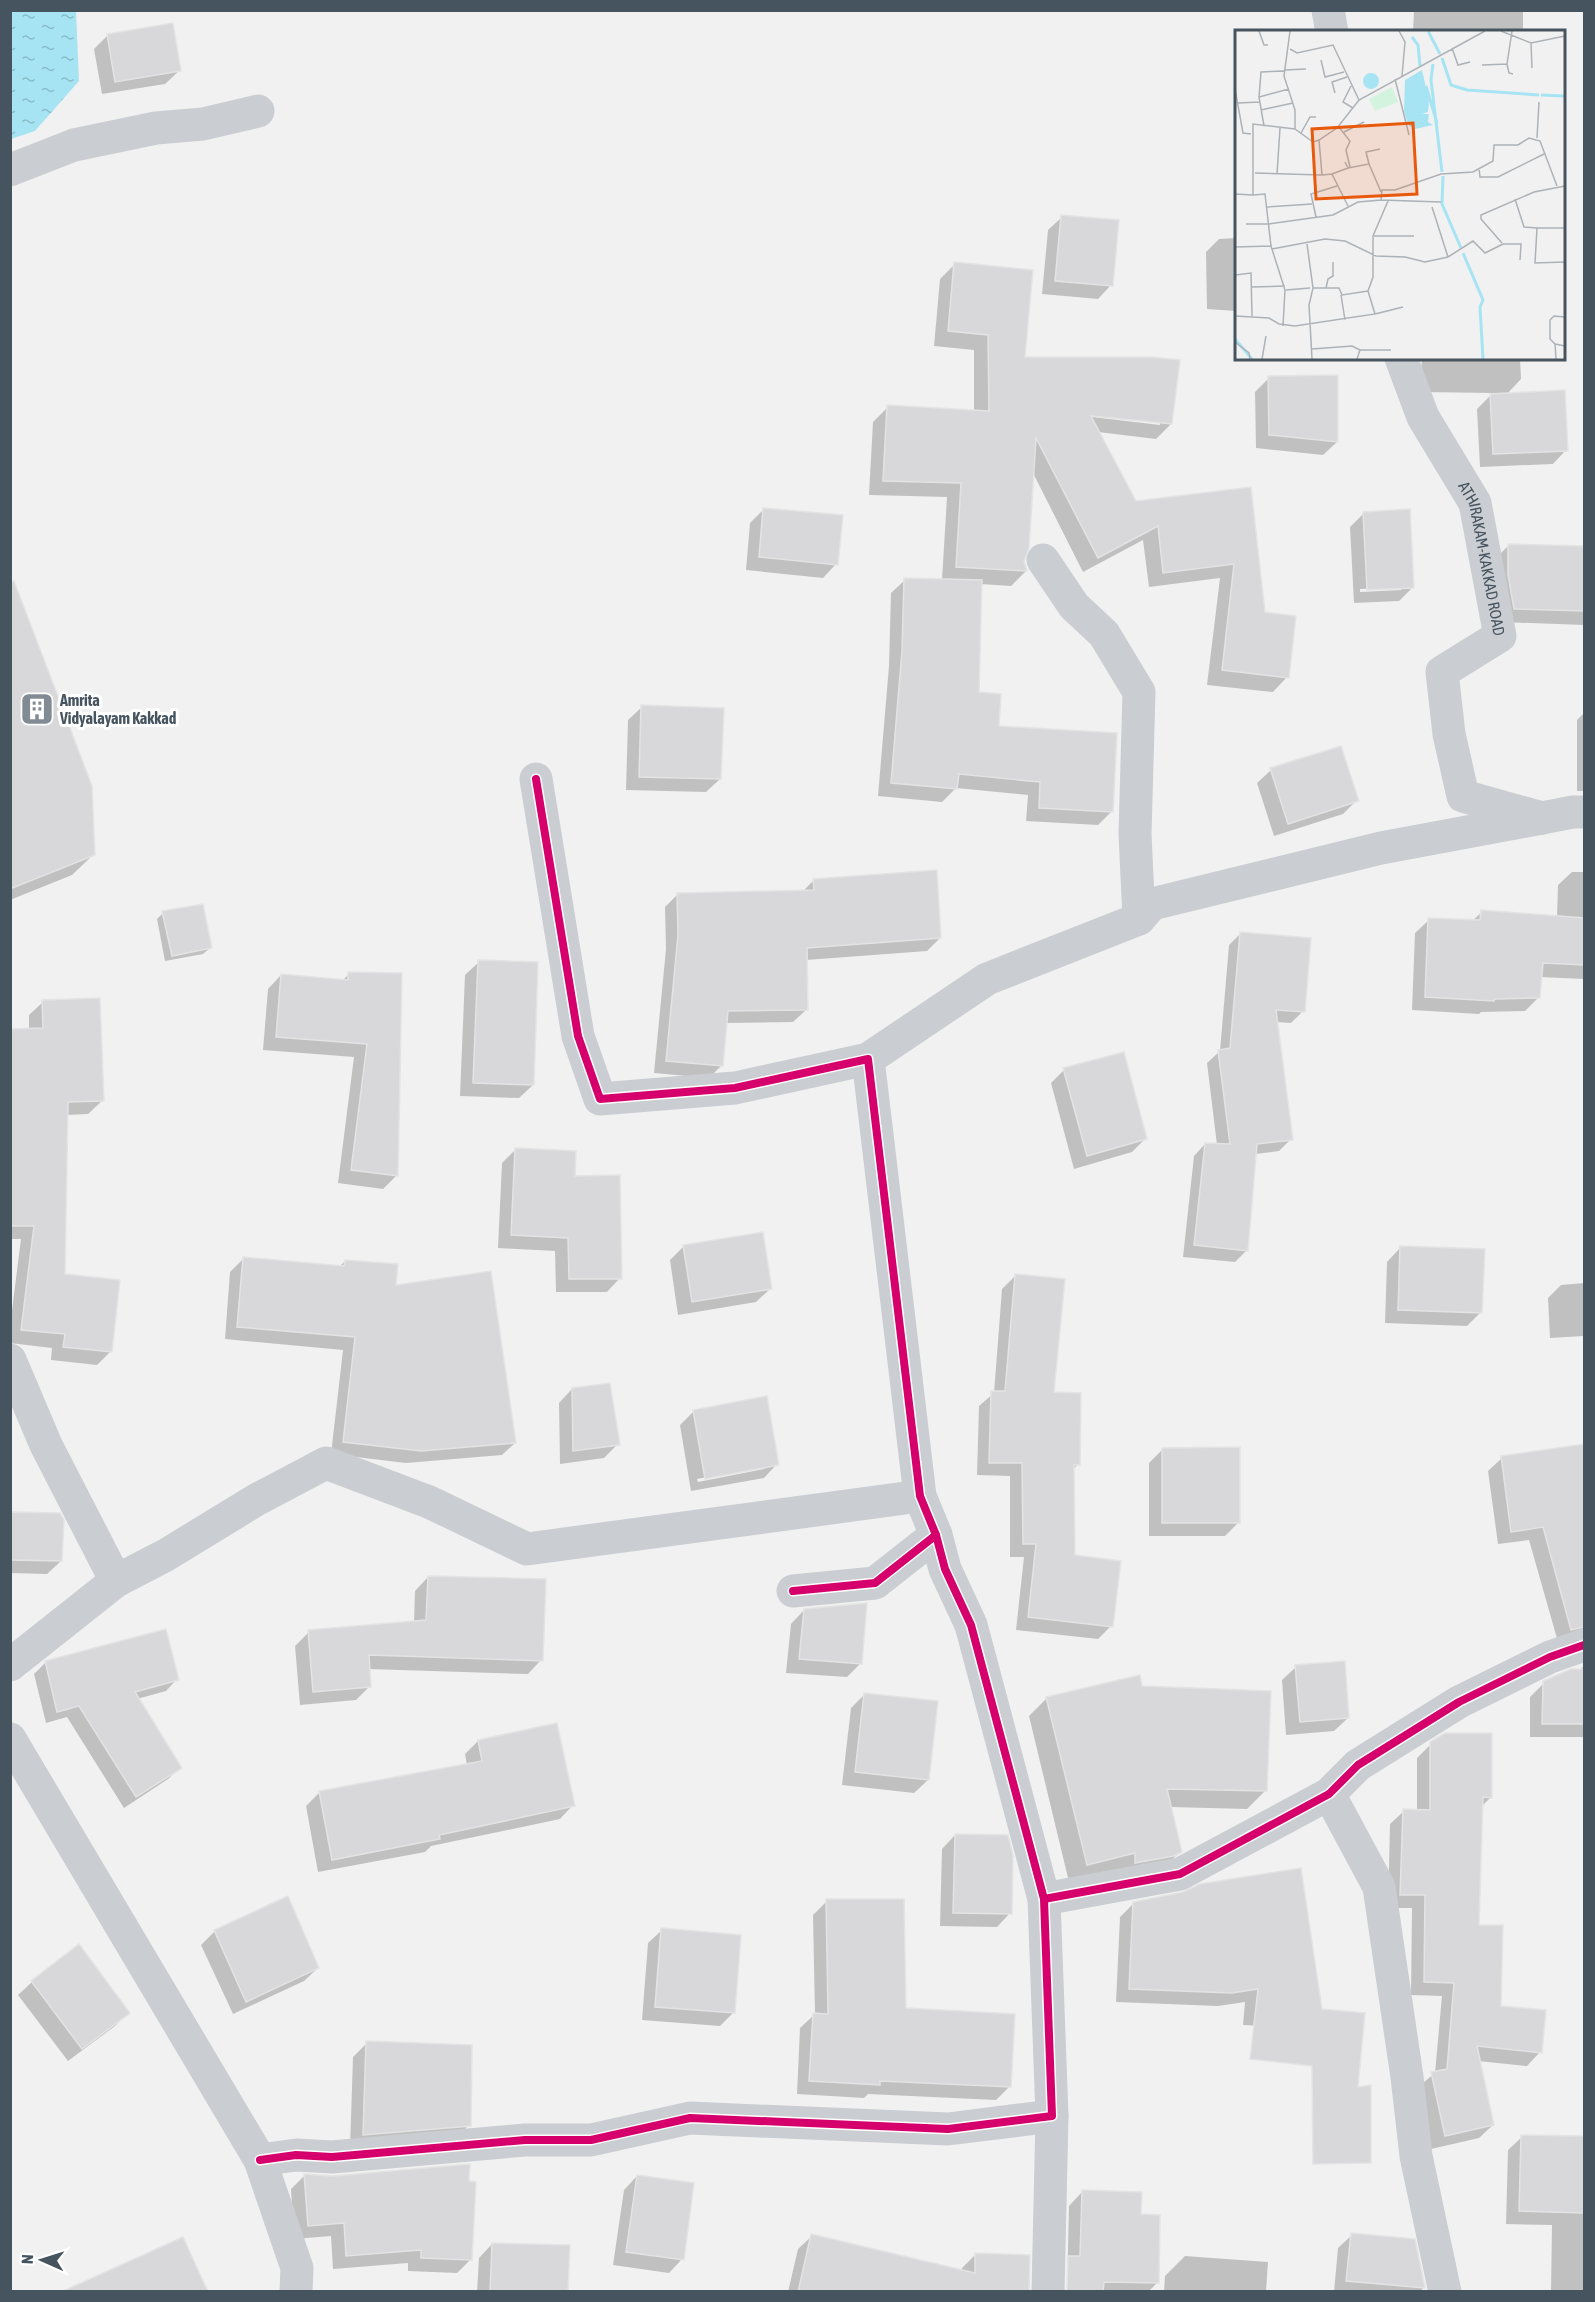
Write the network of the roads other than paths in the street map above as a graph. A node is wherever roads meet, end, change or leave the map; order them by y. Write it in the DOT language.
graph roads {
  1 [pos="1328,10"];
  2 [pos="1332,30"];
  3 [pos="258,111"];
  4 [pos="10,170"];
  5 [pos="1402,360"];
  6 [pos="1043,560"];
  7 [pos="536,779"];
  8 [pos="1584,812"];
  9 [pos="1542,818"];
  10 [pos="1139,919"];
  11 [pos="868,1059"];
  12 [pos="10,1360"];
  13 [pos="920,1496"];
  14 [pos="936,1535"];
  15 [pos="116,1581"];
  16 [pos="793,1591"];
  17 [pos="1584,1645"];
  18 [pos="10,1665"];
  19 [pos="10,1739"];
  20 [pos="1329,1794"];
  21 [pos="1044,1899"];
  22 [pos="1052,2116"];
  23 [pos="261,2160"];
  24 [pos="296,2292"];
  25 [pos="1048,2292"];
  26 [pos="1445,2292"];
  1 -- 2 [label="street"];
  3 -- 4 [label="street"];
  5 -- 9 [label="street, ATHIRAKAM-KAKKAD ROAD"];
  6 -- 10 [label="street"];
  7 -- 11 [label="street"];
  8 -- 9 [label="street, ATHIRAKAM-KAKKAD ROAD"];
  9 -- 10 [label="street"];
  10 -- 11 [label="street"];
  11 -- 13 [label="street"];
  12 -- 15 [label="street"];
  13 -- 14 [label="street"];
  13 -- 15 [label="street"];
  14 -- 16 [label="street"];
  14 -- 21 [label="street"];
  15 -- 18 [label="street"];
  17 -- 20 [label="street"];
  19 -- 23 [label="street"];
  20 -- 21 [label="street"];
  20 -- 26 [label="street"];
  21 -- 22 [label="street"];
  22 -- 23 [label="street"];
  22 -- 25 [label="street"];
  23 -- 24 [label="street"];
}
